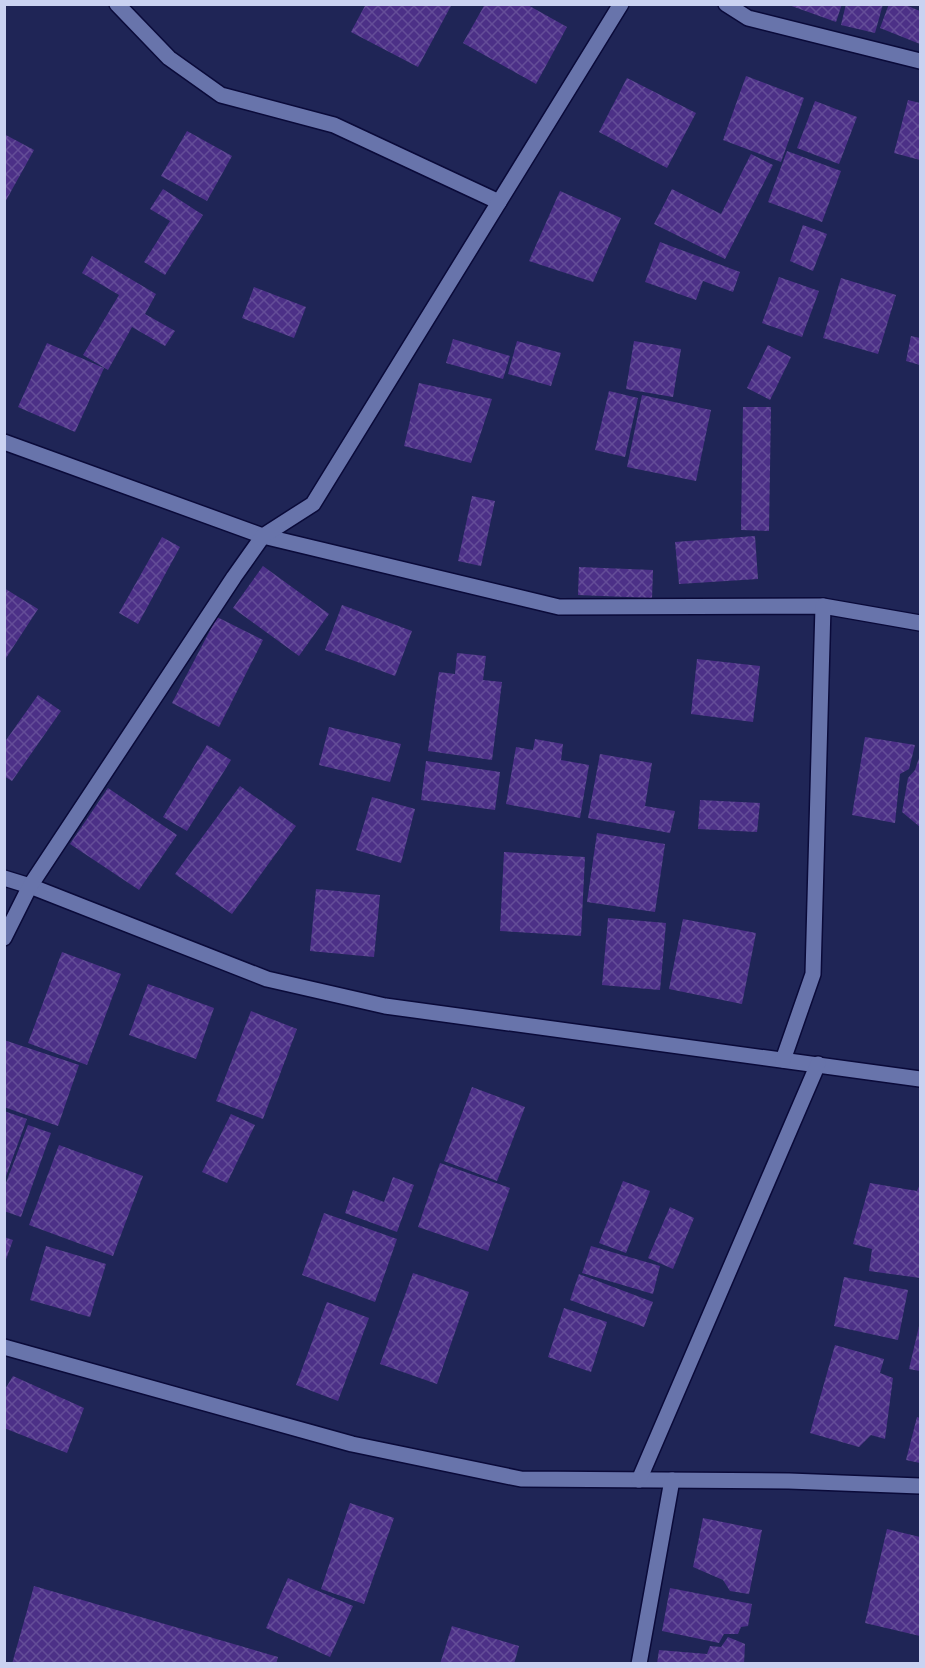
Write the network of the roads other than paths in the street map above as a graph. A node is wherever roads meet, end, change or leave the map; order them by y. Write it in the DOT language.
graph roads {
  1 [pos="117,4"];
  2 [pos="621,4"];
  3 [pos="726,4"];
  4 [pos="921,61"];
  5 [pos="499,202"];
  6 [pos="4,442"];
  7 [pos="263,536"];
  8 [pos="823,606"];
  9 [pos="921,623"];
  10 [pos="4,878"];
  11 [pos="30,886"];
  12 [pos="4,938"];
  13 [pos="783,1060"];
  14 [pos="818,1064"];
  15 [pos="921,1079"];
  16 [pos="4,1347"];
  17 [pos="639,1480"];
  18 [pos="672,1480"];
  19 [pos="921,1486"];
  20 [pos="639,1664"];
  1 -- 5 [label="street"];
  2 -- 5 [label="street"];
  3 -- 4 [label="street"];
  5 -- 7 [label="street"];
  6 -- 7 [label="street"];
  7 -- 8 [label="street"];
  7 -- 11 [label="street"];
  8 -- 9 [label="street"];
  8 -- 13 [label="street"];
  10 -- 11 [label="street"];
  11 -- 12 [label="street"];
  11 -- 13 [label="street"];
  13 -- 14 [label="street"];
  14 -- 15 [label="street"];
  14 -- 17 [label="street"];
  16 -- 17 [label="street"];
  17 -- 18 [label="street"];
  18 -- 19 [label="street"];
  18 -- 20 [label="street"];
}
